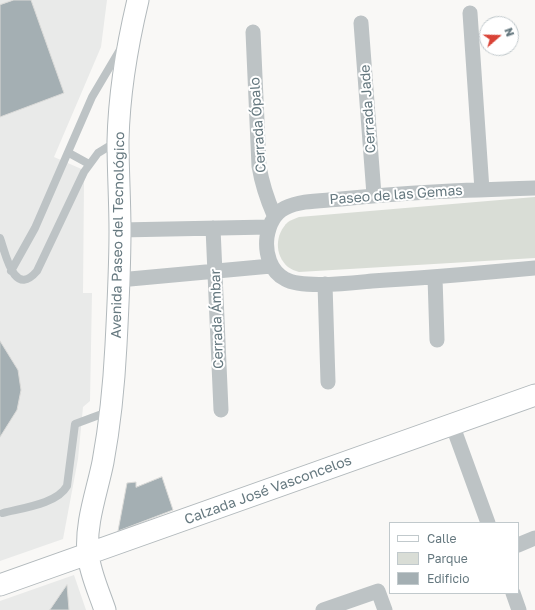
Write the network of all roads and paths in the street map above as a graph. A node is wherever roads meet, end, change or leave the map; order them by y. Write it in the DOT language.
graph roads {
  1 [pos="138,0"];
  2 [pos="470,13"];
  3 [pos="361,22"];
  4 [pos="253,32"];
  5 [pos="130,33"];
  6 [pos="118,141"];
  7 [pos="69,153"];
  8 [pos="89,164"];
  9 [pos="535,188"];
  10 [pos="482,190"];
  11 [pos="374,195"];
  12 [pos="272,221"];
  13 [pos="213,228"];
  14 [pos="120,230"];
  15 [pos="0,238"];
  16 [pos="271,266"];
  17 [pos="535,268"];
  18 [pos="11,271"];
  19 [pos="215,271"];
  20 [pos="435,277"];
  21 [pos="119,280"];
  22 [pos="325,284"];
  23 [pos="437,340"];
  24 [pos="328,382"];
  25 [pos="535,395"];
  26 [pos="221,410"];
  27 [pos="111,411"];
  28 [pos="452,424"];
  29 [pos="3,513"];
  30 [pos="488,522"];
  31 [pos="535,538"];
  32 [pos="519,545"];
  33 [pos="88,554"];
  34 [pos="0,585"];
  35 [pos="513,594"];
  36 [pos="105,610"];
  37 [pos="323,610"];
  38 [pos="385,610"];
  39 [pos="519,610"];
  1 -- 5 [label="main road, Avenida Paseo del Tecnológico"];
  2 -- 10 [label="street"];
  3 -- 11 [label="street, Cerrada Jade"];
  4 -- 12 [label="street, Cerrada Ópalo"];
  5 -- 6 [label="main road, Avenida Paseo del Tecnológico"];
  5 -- 7 [label="lane"];
  6 -- 8 [label="lane"];
  6 -- 14 [label="main road, Avenida Paseo del Tecnológico"];
  7 -- 8 [label="lane"];
  7 -- 18 [label="lane"];
  8 -- 18 [label="lane"];
  9 -- 10 [label="street, Paseo de las Gemas"];
  10 -- 11 [label="street, Paseo de las Gemas"];
  11 -- 12 [label="street, Paseo de las Gemas"];
  12 -- 13 [label="street, Paseo de las Gemas"];
  12 -- 16 [label="street"];
  13 -- 14 [label="street, Paseo de las Gemas"];
  13 -- 19 [label="street, Cerrada Ámbar"];
  14 -- 21 [label="main road, Avenida Paseo del Tecnológico"];
  15 -- 18 [label="lane"];
  16 -- 19 [label="street"];
  16 -- 22 [label="street"];
  17 -- 20 [label="street"];
  19 -- 21 [label="street"];
  19 -- 26 [label="street, Cerrada Ámbar"];
  20 -- 22 [label="street"];
  20 -- 23 [label="street"];
  21 -- 27 [label="main road, Avenida Paseo del Tecnológico"];
  22 -- 24 [label="street"];
  25 -- 28 [label="main road, Calzada José Vasconcelos"];
  27 -- 29 [label="lane"];
  27 -- 33 [label="main road, Avenida Paseo del Tecnológico"];
  28 -- 30 [label="street"];
  28 -- 33 [label="main road, Calzada José Vasconcelos"];
  31 -- 32 [label="street"];
  33 -- 34 [label="main road, Calzada José Vasconcelos"];
  33 -- 36 [label="main road, Avenida Paseo del Tecnológico"];
  35 -- 39 [label="street"];
  37 -- 38 [label="street"];
}
